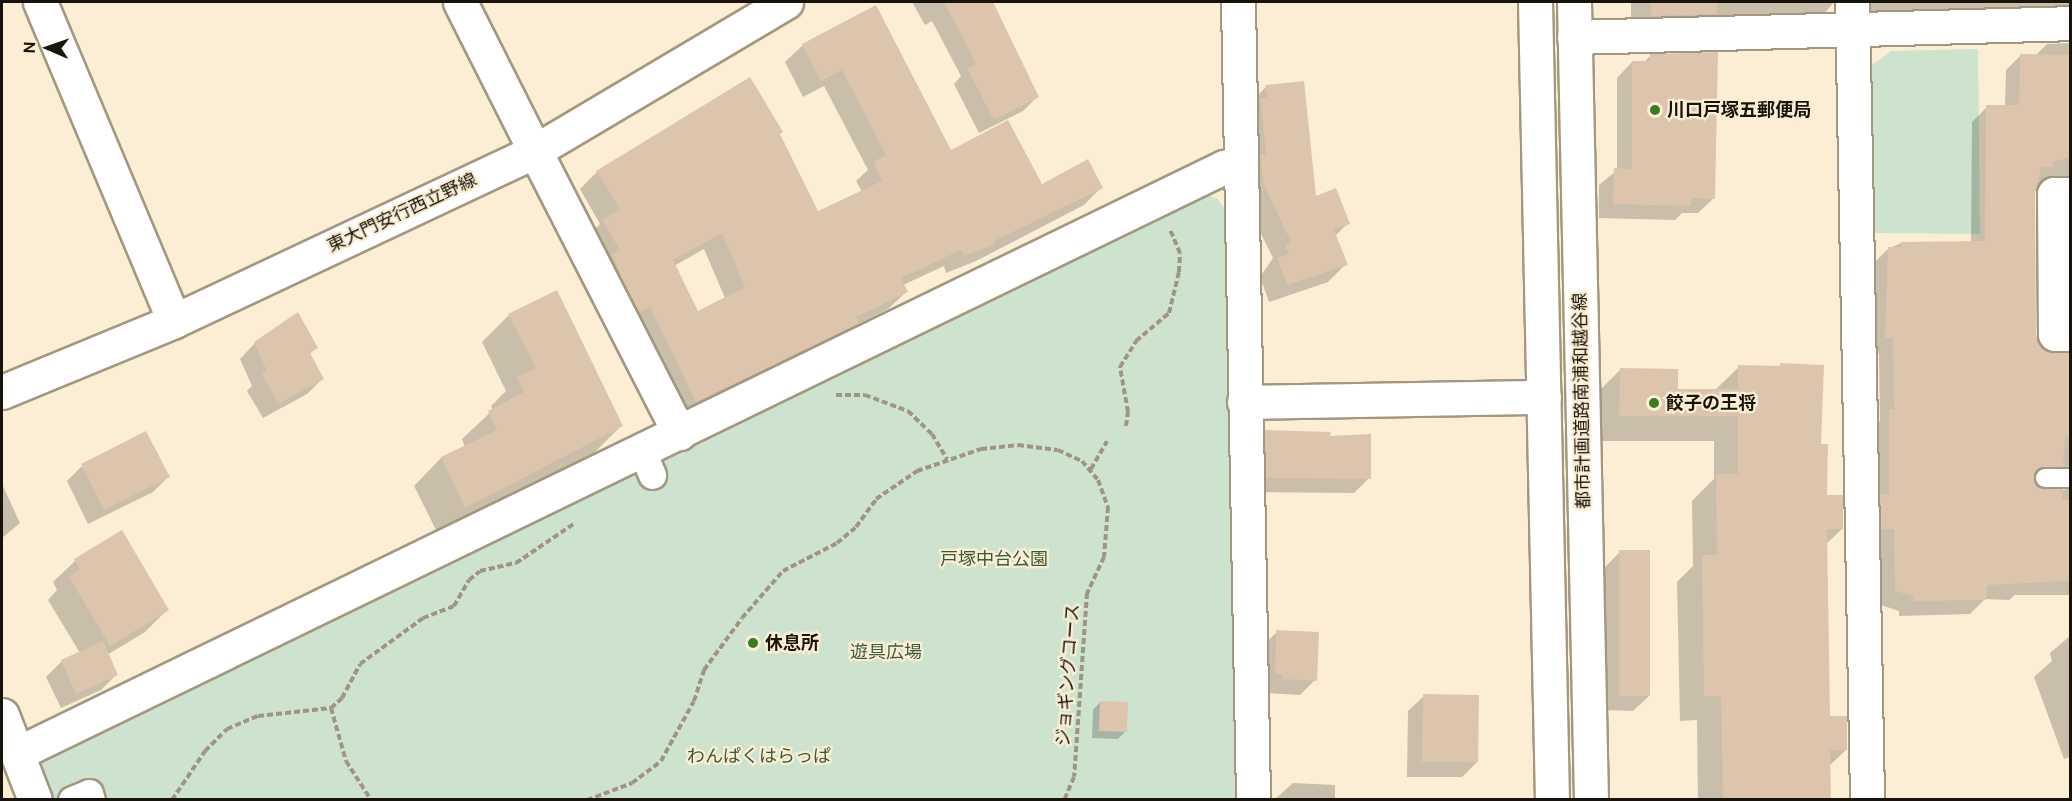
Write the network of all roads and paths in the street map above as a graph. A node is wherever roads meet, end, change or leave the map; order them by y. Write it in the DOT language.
graph roads {
  1 [pos="40,2"];
  2 [pos="460,2"];
  3 [pos="786,2"];
  4 [pos="1238,2"];
  5 [pos="1535,2"];
  6 [pos="1574,2"];
  7 [pos="2012,13"];
  8 [pos="1852,17"];
  9 [pos="2070,23"];
  10 [pos="1574,37"];
  11 [pos="535,151"];
  12 [pos="1241,163"];
  13 [pos="2070,194"];
  14 [pos="1172,233"];
  15 [pos="174,321"];
  16 [pos="2070,334"];
  17 [pos="2,392"];
  18 [pos="846,393"];
  19 [pos="1544,397"];
  20 [pos="1244,402"];
  21 [pos="1126,426"];
  22 [pos="679,433"];
  23 [pos="1107,441"];
  24 [pos="947,459"];
  25 [pos="1091,470"];
  26 [pos="2044,478"];
  27 [pos="2070,478"];
  28 [pos="582,519"];
  29 [pos="331,708"];
  30 [pos="2,715"];
  31 [pos="18,753"];
  32 [pos="34,800"];
  33 [pos="72,800"];
  34 [pos="91,800"];
  35 [pos="172,800"];
  36 [pos="371,800"];
  37 [pos="587,800"];
  38 [pos="1064,800"];
  39 [pos="1253,800"];
  40 [pos="1552,800"];
  41 [pos="1591,800"];
  42 [pos="1867,800"];
  1 -- 15 [label="street"];
  2 -- 11 [label="street"];
  3 -- 11 [label="street, 東大門安行西立野線"];
  4 -- 12 [label="street"];
  5 -- 19 [label="street, 都市計画道路南浦和越谷線"];
  6 -- 10 [label="street, 都市計画道路南浦和越谷線"];
  7 -- 8 [label="street"];
  7 -- 9 [label="street"];
  8 -- 10 [label="street"];
  8 -- 42 [label="street"];
  10 -- 41 [label="street, 都市計画道路南浦和越谷線"];
  11 -- 15 [label="street, 東大門安行西立野線"];
  11 -- 22 [label="street"];
  12 -- 20 [label="street"];
  12 -- 22 [label="street"];
  13 -- 16 [label="street"];
  14 -- 21 [label="path"];
  15 -- 17 [label="street, 東大門安行西立野線"];
  18 -- 24 [label="path"];
  19 -- 20 [label="street"];
  19 -- 40 [label="street, 都市計画道路南浦和越谷線"];
  20 -- 39 [label="street"];
  22 -- 31 [label="street"];
  23 -- 25 [label="path"];
  24 -- 25 [label="path"];
  24 -- 37 [label="path"];
  25 -- 38 [label="path, ジョギングコース"];
  26 -- 27 [label="lane"];
  28 -- 29 [label="path"];
  29 -- 35 [label="path"];
  29 -- 36 [label="path"];
  30 -- 31 [label="street"];
  31 -- 32 [label="street"];
  33 -- 34 [label="street"];
}
